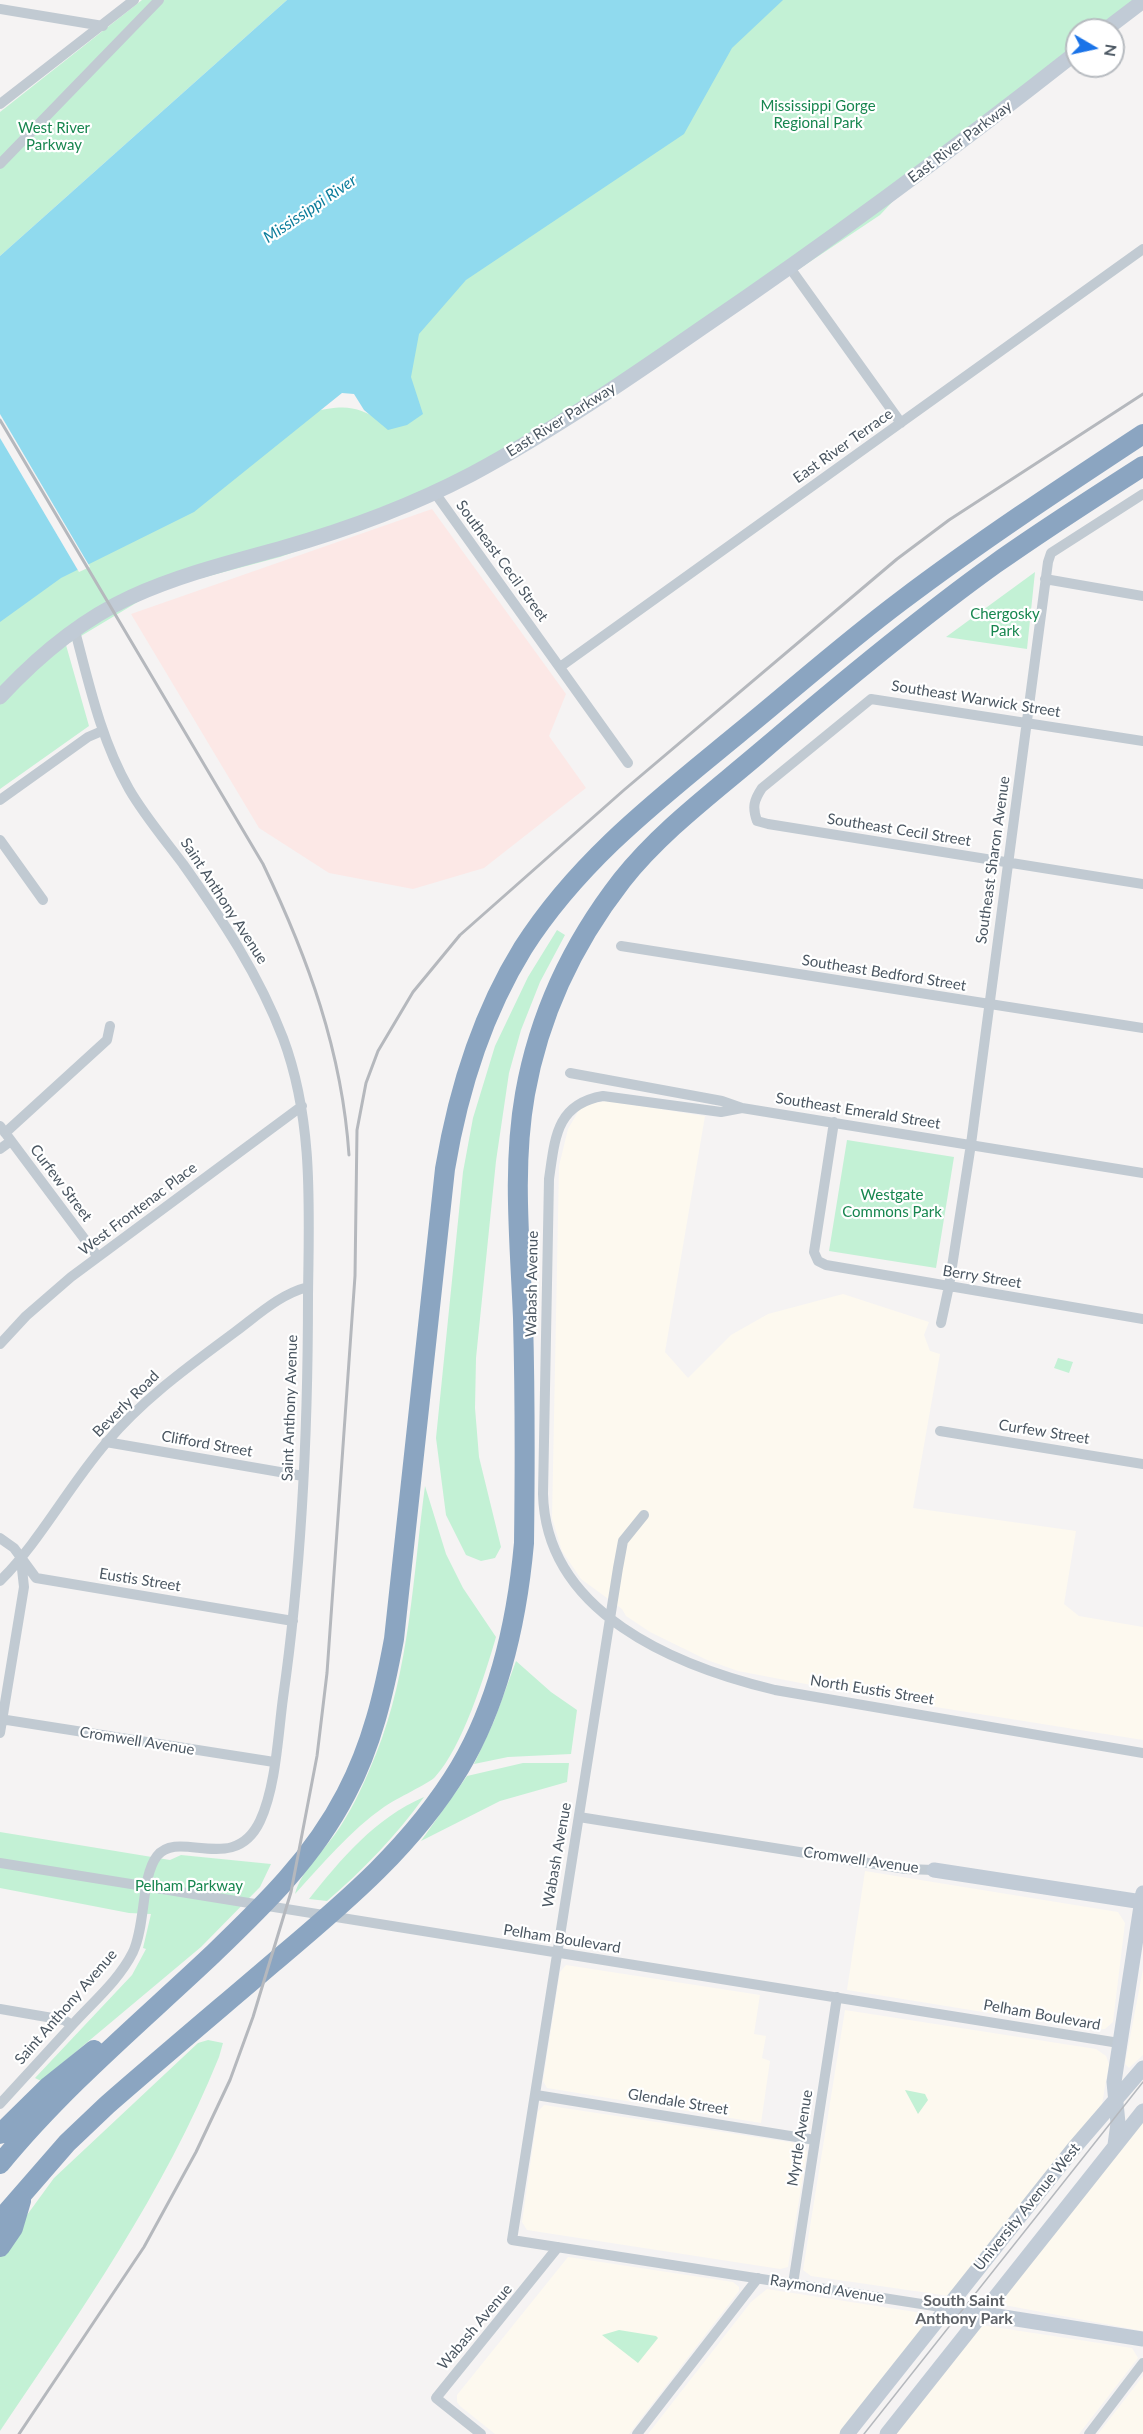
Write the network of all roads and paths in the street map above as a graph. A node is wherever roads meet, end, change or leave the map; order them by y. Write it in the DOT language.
graph roads {
  1 [pos="134,0"];
  2 [pos="159,0"];
  3 [pos="1143,1"];
  4 [pos="0,9"];
  5 [pos="1121,18"];
  6 [pos="103,26"];
  7 [pos="1065,61"];
  8 [pos="0,104"];
  9 [pos="1,161"];
  10 [pos="1143,249"];
  11 [pos="790,268"];
  12 [pos="901,423"];
  13 [pos="1143,434"];
  14 [pos="1143,466"];
  15 [pos="435,493"];
  16 [pos="1143,494"];
  17 [pos="1045,579"];
  18 [pos="1143,596"];
  19 [pos="75,631"];
  20 [pos="560,667"];
  21 [pos="0,697"];
  22 [pos="1026,722"];
  23 [pos="102,731"];
  24 [pos="1143,741"];
  25 [pos="628,763"];
  26 [pos="0,800"];
  27 [pos="757,821"];
  28 [pos="0,840"];
  29 [pos="1008,862"];
  30 [pos="1143,884"];
  31 [pos="44,900"];
  32 [pos="621,946"];
  33 [pos="989,1004"];
  34 [pos="110,1026"];
  35 [pos="1143,1028"];
  36 [pos="570,1073"];
  37 [pos="302,1106"];
  38 [pos="742,1108"];
  39 [pos="834,1122"];
  40 [pos="5,1133"];
  41 [pos="971,1144"];
  42 [pos="0,1149"];
  43 [pos="1143,1173"];
  44 [pos="98,1257"];
  45 [pos="949,1286"];
  46 [pos="308,1287"];
  47 [pos="1143,1318"];
  48 [pos="940,1323"];
  49 [pos="0,1344"];
  50 [pos="940,1431"];
  51 [pos="106,1442"];
  52 [pos="1143,1464"];
  53 [pos="303,1476"];
  54 [pos="644,1515"];
  55 [pos="0,1538"];
  56 [pos="21,1559"];
  57 [pos="0,1581"];
  58 [pos="610,1619"];
  59 [pos="293,1621"];
  60 [pos="1,1720"];
  61 [pos="0,1733"];
  62 [pos="1143,1753"];
  63 [pos="274,1762"];
  64 [pos="580,1813"];
  65 [pos="0,1863"];
  66 [pos="934,1870"];
  67 [pos="147,1886"];
  68 [pos="1143,1899"];
  69 [pos="556,1953"];
  70 [pos="837,1997"];
  71 [pos="0,2009"];
  72 [pos="72,2025"];
  73 [pos="133,2030"];
  74 [pos="1119,2043"];
  75 [pos="1143,2068"];
  76 [pos="536,2095"];
  77 [pos="1115,2100"];
  78 [pos="0,2103"];
  79 [pos="1143,2111"];
  80 [pos="0,2134"];
  81 [pos="815,2140"];
  82 [pos="1115,2148"];
  83 [pos="0,2164"];
  84 [pos="24,2191"];
  85 [pos="0,2220"];
  86 [pos="512,2240"];
  87 [pos="0,2247"];
  88 [pos="558,2247"];
  89 [pos="759,2278"];
  90 [pos="793,2284"];
  91 [pos="947,2308"];
  92 [pos="982,2313"];
  93 [pos="1143,2339"];
  94 [pos="1143,2363"];
  95 [pos="481,2434"];
  96 [pos="637,2434"];
  97 [pos="847,2434"];
  98 [pos="887,2434"];
  99 [pos="1089,2434"];
  1 -- 6 [label="street"];
  2 -- 9 [label="street"];
  3 -- 5 [label="street"];
  4 -- 6 [label="street"];
  6 -- 8 [label="street"];
  7 -- 11 [label="street, East River Parkway"];
  10 -- 12 [label="street, East River Terrace"];
  11 -- 12 [label="street"];
  11 -- 15 [label="street, East River Parkway"];
  12 -- 20 [label="street, East River Terrace"];
  13 -- 73 [label="highway"];
  14 -- 84 [label="highway"];
  15 -- 19 [label="street, East River Parkway"];
  15 -- 20 [label="street, Southeast Cecil Street"];
  16 -- 17 [label="street, Southeast Sharon Avenue"];
  17 -- 18 [label="street"];
  17 -- 22 [label="street, Southeast Sharon Avenue"];
  19 -- 21 [label="street, East River Parkway"];
  19 -- 23 [label="street, Saint Anthony Avenue"];
  20 -- 25 [label="street, Southeast Cecil Street"];
  22 -- 24 [label="street, Southeast Warwick Street"];
  22 -- 27 [label="street, Southeast Warwick Street"];
  22 -- 29 [label="street, Southeast Sharon Avenue"];
  23 -- 26 [label="street"];
  23 -- 37 [label="street, Saint Anthony Avenue"];
  27 -- 29 [label="street, Southeast Cecil Street"];
  28 -- 31 [label="street"];
  29 -- 30 [label="street, Southeast Cecil Street"];
  29 -- 33 [label="street, Southeast Sharon Avenue"];
  32 -- 33 [label="street, Southeast Bedford Street"];
  33 -- 35 [label="street, Southeast Bedford Street"];
  33 -- 41 [label="street, Southeast Sharon Avenue"];
  34 -- 40 [label="street"];
  36 -- 38 [label="street, Southeast Emerald Street"];
  37 -- 44 [label="street, West Frontenac Place"];
  37 -- 46 [label="street, Saint Anthony Avenue"];
  38 -- 39 [label="street, Southeast Emerald Street"];
  38 -- 58 [label="street, Wabash Avenue"];
  39 -- 41 [label="street, Southeast Emerald Street"];
  39 -- 45 [label="street, Berry Street"];
  40 -- 42 [label="street"];
  40 -- 44 [label="street, Curfew Street"];
  41 -- 43 [label="street, Southeast Emerald Street"];
  41 -- 45 [label="street"];
  44 -- 49 [label="street, West Frontenac Place"];
  45 -- 47 [label="street, Berry Street"];
  45 -- 48 [label="street"];
  46 -- 51 [label="street, Beverly Road"];
  46 -- 53 [label="street, Saint Anthony Avenue"];
  50 -- 52 [label="street, Curfew Street"];
  51 -- 53 [label="street, Clifford Street"];
  51 -- 56 [label="street, Beverly Road"];
  53 -- 59 [label="street, Saint Anthony Avenue"];
  54 -- 58 [label="street, Wabash Avenue"];
  55 -- 56 [label="street, Eustis Street"];
  56 -- 57 [label="street, Beverly Road"];
  56 -- 59 [label="street, Eustis Street"];
  56 -- 60 [label="street"];
  58 -- 62 [label="street, North Eustis Street"];
  58 -- 64 [label="street, Wabash Avenue"];
  59 -- 63 [label="street, Saint Anthony Avenue"];
  60 -- 61 [label="street"];
  60 -- 63 [label="street, Cromwell Avenue"];
  63 -- 67 [label="street, Saint Anthony Avenue"];
  64 -- 66 [label="street, Cromwell Avenue"];
  64 -- 69 [label="street, Wabash Avenue"];
  65 -- 67 [label="street, Pelham Boulevard"];
  66 -- 68 [label="street, Cromwell Avenue"];
  67 -- 69 [label="street, Pelham Boulevard"];
  67 -- 72 [label="street, Saint Anthony Avenue"];
  68 -- 74 [label="street"];
  69 -- 70 [label="street, Pelham Boulevard"];
  69 -- 76 [label="street, Wabash Avenue"];
  70 -- 74 [label="street, Pelham Boulevard"];
  70 -- 81 [label="street, Myrtle Avenue"];
  71 -- 72 [label="street"];
  72 -- 78 [label="street, Saint Anthony Avenue"];
  73 -- 80 [label="highway"];
  73 -- 83 [label="highway"];
  74 -- 77 [label="street"];
  75 -- 77 [label="street, University Avenue West"];
  76 -- 81 [label="street, Glendale Street"];
  76 -- 86 [label="street, Wabash Avenue"];
  77 -- 82 [label="street"];
  77 -- 91 [label="street, University Avenue West"];
  79 -- 82 [label="street, University Avenue West"];
  81 -- 90 [label="street, Myrtle Avenue"];
  82 -- 92 [label="street, University Avenue West"];
  84 -- 85 [label="highway"];
  84 -- 87 [label="highway"];
  86 -- 88 [label="street, Raymond Avenue"];
  88 -- 89 [label="street, Raymond Avenue"];
  88 -- 95 [label="street, Wabash Avenue"];
  89 -- 90 [label="street, Raymond Avenue"];
  89 -- 96 [label="street"];
  90 -- 91 [label="street, Raymond Avenue"];
  91 -- 92 [label="street, Raymond Avenue"];
  91 -- 97 [label="street, University Avenue West"];
  92 -- 93 [label="street, Raymond Avenue"];
  92 -- 98 [label="street, University Avenue West"];
  94 -- 99 [label="street"];
}
